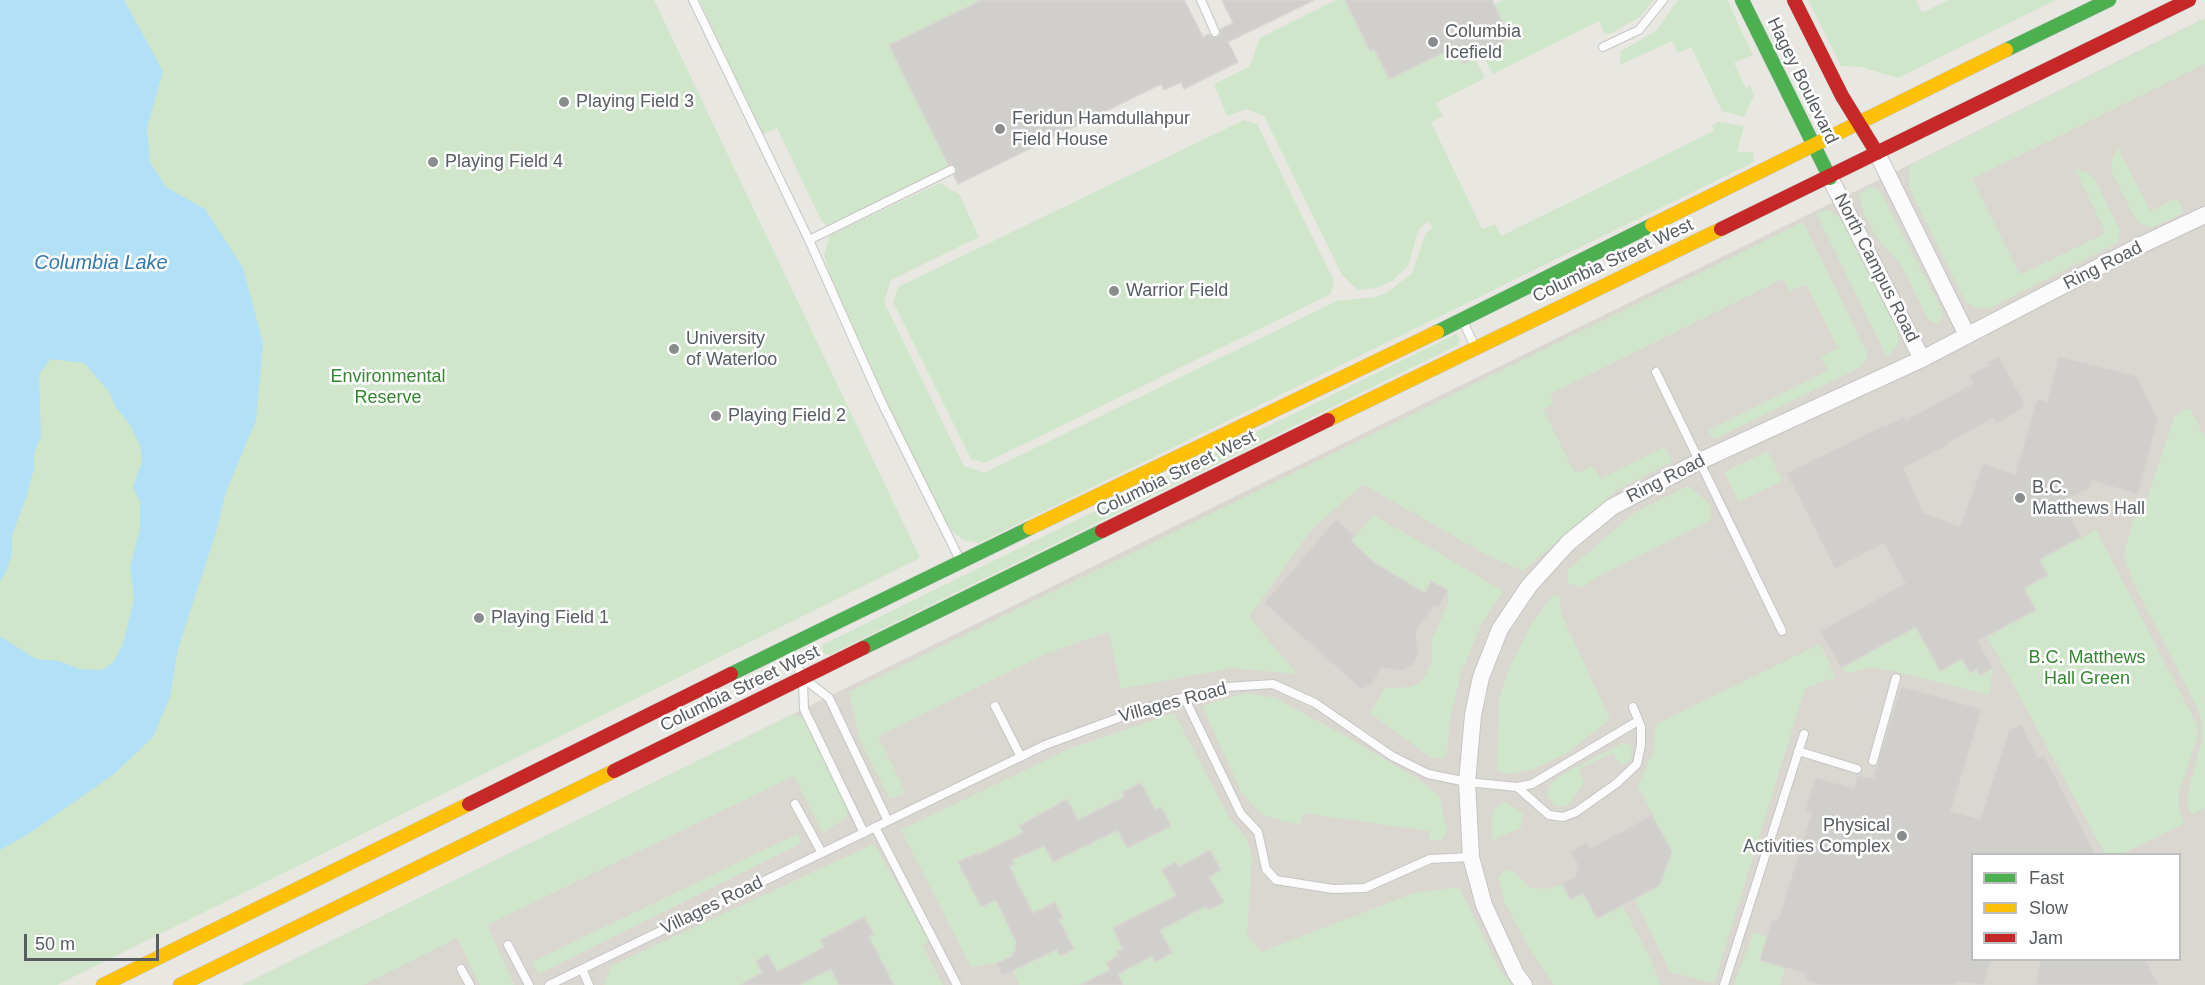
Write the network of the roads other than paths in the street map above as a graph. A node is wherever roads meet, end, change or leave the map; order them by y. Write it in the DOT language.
graph roads {
  1 [pos="693,0"];
  2 [pos="1201,0"];
  3 [pos="1663,0"];
  4 [pos="1742,0"];
  5 [pos="1794,0"];
  6 [pos="2109,0"];
  7 [pos="2189,0"];
  8 [pos="1215,32"];
  9 [pos="1602,47"];
  10 [pos="1859,121"];
  11 [pos="1812,145"];
  12 [pos="1877,153"];
  13 [pos="951,170"];
  14 [pos="1830,178"];
  15 [pos="2205,215"];
  16 [pos="809,240"];
  17 [pos="1462,320"];
  18 [pos="1967,335"];
  19 [pos="1476,347"];
  20 [pos="1922,359"];
  21 [pos="1656,372"];
  22 [pos="1698,462"];
  23 [pos="960,561"];
  24 [pos="1782,631"];
  25 [pos="786,646"];
  26 [pos="803,678"];
  27 [pos="1896,678"];
  28 [pos="1184,697"];
  29 [pos="995,706"];
  30 [pos="1633,707"];
  31 [pos="1638,722"];
  32 [pos="1804,734"];
  33 [pos="1798,751"];
  34 [pos="1021,757"];
  35 [pos="1873,761"];
  36 [pos="1857,769"];
  37 [pos="1467,782"];
  38 [pos="1517,787"];
  39 [pos="795,804"];
  40 [pos="888,821"];
  41 [pos="875,827"];
  42 [pos="864,832"];
  43 [pos="822,853"];
  44 [pos="1471,857"];
  45 [pos="508,945"];
  46 [pos="461,969"];
  47 [pos="582,969"];
  48 [pos="103,985"];
  49 [pos="180,985"];
  50 [pos="470,985"];
  51 [pos="529,985"];
  52 [pos="549,985"];
  53 [pos="589,985"];
  54 [pos="957,985"];
  55 [pos="1524,985"];
  56 [pos="1724,985"];
  1 -- 16 [label="lane"];
  2 -- 8 [label="lane"];
  3 -- 9 [label="lane"];
  4 -- 11 [label="main road, Hagey Boulevard"];
  5 -- 10 [label="main road, Hagey Boulevard"];
  6 -- 10 [label="main road, Columbia Street West"];
  7 -- 12 [label="main road, Columbia Street West"];
  10 -- 11 [label="main road, Columbia Street West"];
  10 -- 12 [label="main road, Hagey Boulevard"];
  11 -- 14 [label="main road, Hagey Boulevard"];
  11 -- 17 [label="main road, Columbia Street West"];
  12 -- 14 [label="main road, Columbia Street West"];
  12 -- 18 [label="street"];
  13 -- 16 [label="lane"];
  14 -- 19 [label="main road, Columbia Street West"];
  14 -- 20 [label="street, North Campus Road"];
  15 -- 18 [label="street, Ring Road"];
  16 -- 23 [label="lane"];
  17 -- 19 [label="lane"];
  17 -- 23 [label="main road, Columbia Street West"];
  18 -- 20 [label="street, Ring Road"];
  19 -- 26 [label="main road, Columbia Street West"];
  20 -- 22 [label="street, Ring Road"];
  21 -- 22 [label="lane"];
  22 -- 24 [label="lane"];
  22 -- 37 [label="street, Ring Road"];
  23 -- 25 [label="main road, Columbia Street West"];
  25 -- 26 [label="lane"];
  25 -- 48 [label="main road, Columbia Street West"];
  26 -- 40 [label="lane"];
  26 -- 42 [label="lane"];
  26 -- 49 [label="main road, Columbia Street West"];
  27 -- 35 [label="lane"];
  28 -- 34 [label="lane, Villages Road"];
  28 -- 37 [label="lane, Villages Road"];
  28 -- 44 [label="lane"];
  29 -- 34 [label="lane"];
  30 -- 31 [label="lane"];
  31 -- 38 [label="lane"];
  31 -- 38 [label="lane"];
  32 -- 33 [label="lane"];
  33 -- 36 [label="lane"];
  33 -- 56 [label="lane"];
  34 -- 40 [label="lane, Villages Road"];
  37 -- 38 [label="lane, Villages Road"];
  37 -- 44 [label="street, Ring Road"];
  39 -- 43 [label="lane"];
  40 -- 41 [label="lane, Villages Road"];
  41 -- 42 [label="lane, Villages Road"];
  41 -- 54 [label="lane"];
  42 -- 43 [label="lane, Villages Road"];
  43 -- 47 [label="lane, Villages Road"];
  44 -- 55 [label="street, Ring Road"];
  45 -- 51 [label="lane"];
  46 -- 50 [label="lane"];
  47 -- 52 [label="lane, Villages Road"];
  47 -- 53 [label="lane"];
}
